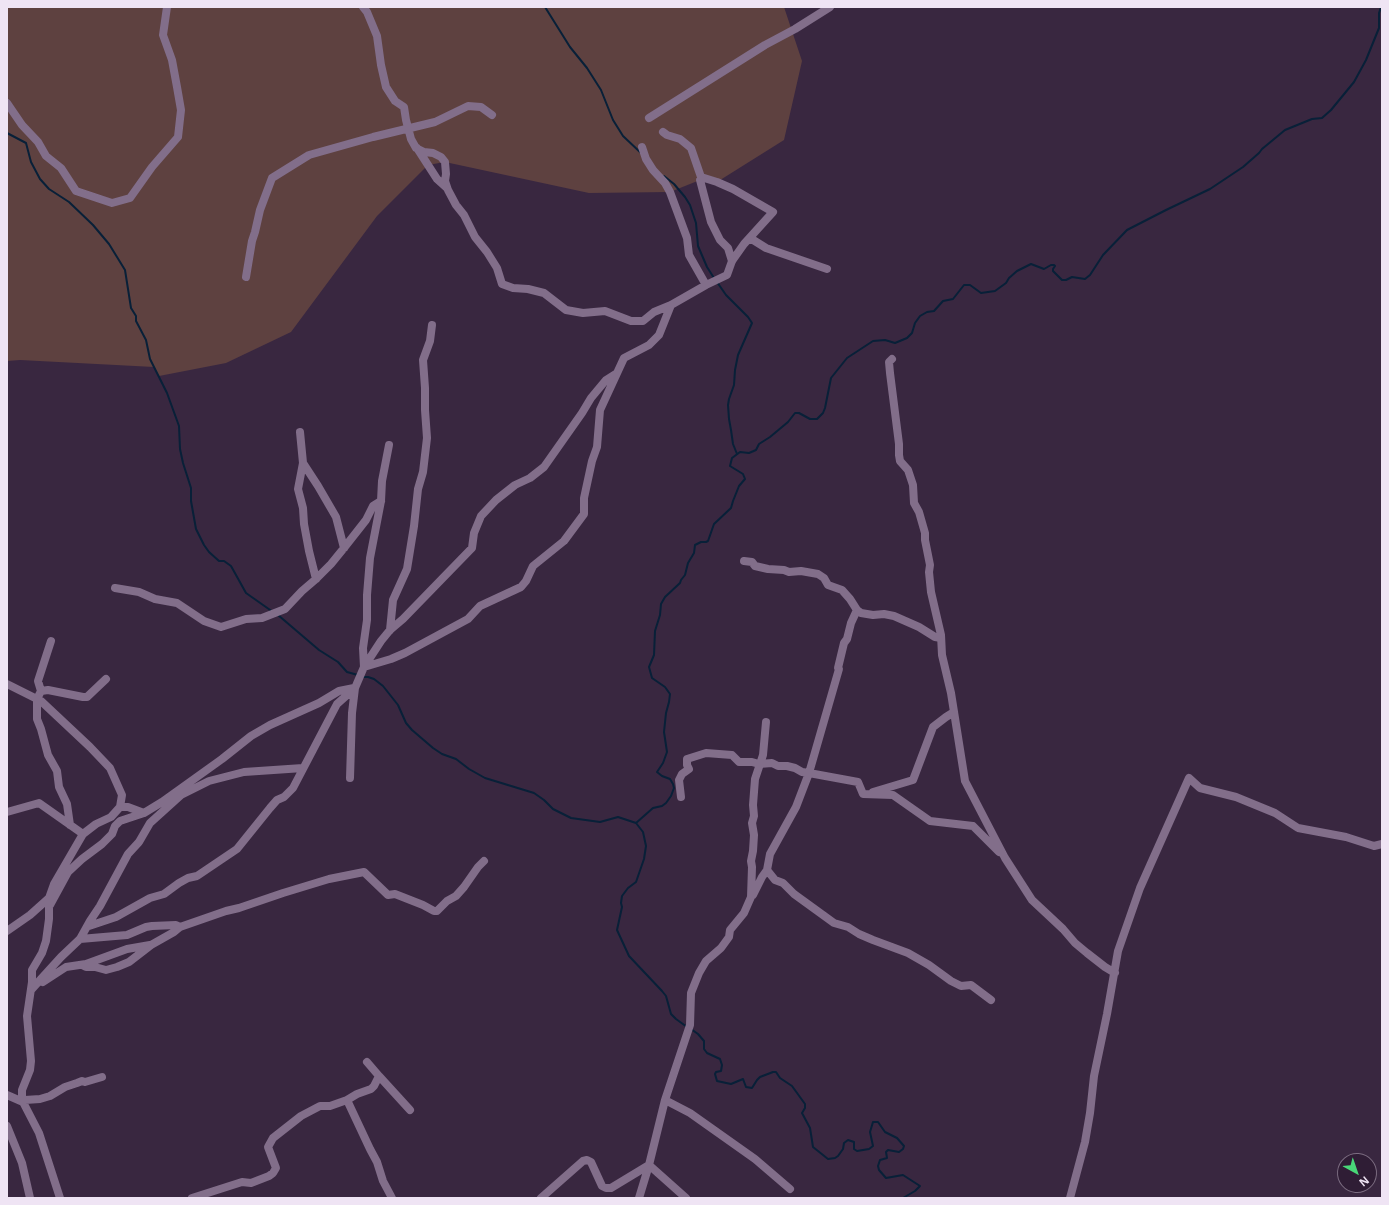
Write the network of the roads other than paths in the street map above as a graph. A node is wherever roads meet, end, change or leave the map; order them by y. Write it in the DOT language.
graph roads {
  1 [pos="167,7"];
  2 [pos="363,7"];
  3 [pos="830,7"];
  4 [pos="7,102"];
  5 [pos="492,115"];
  6 [pos="649,118"];
  7 [pos="408,128"];
  8 [pos="663,132"];
  9 [pos="642,146"];
  10 [pos="416,148"];
  11 [pos="701,177"];
  12 [pos="448,190"];
  13 [pos="750,238"];
  14 [pos="732,261"];
  15 [pos="827,269"];
  16 [pos="246,277"];
  17 [pos="706,285"];
  18 [pos="672,306"];
  19 [pos="432,325"];
  20 [pos="892,359"];
  21 [pos="618,372"];
  22 [pos="300,432"];
  23 [pos="389,445"];
  24 [pos="304,463"];
  25 [pos="381,501"];
  26 [pos="344,548"];
  27 [pos="744,561"];
  28 [pos="316,579"];
  29 [pos="115,588"];
  30 [pos="857,610"];
  31 [pos="390,630"];
  32 [pos="941,638"];
  33 [pos="51,641"];
  34 [pos="364,667"];
  35 [pos="106,679"];
  36 [pos="7,684"];
  37 [pos="354,688"];
  38 [pos="41,692"];
  39 [pos="37,699"];
  40 [pos="954,712"];
  41 [pos="766,722"];
  42 [pos="759,764"];
  43 [pos="303,768"];
  44 [pos="809,773"];
  45 [pos="350,778"];
  46 [pos="863,794"];
  47 [pos="681,797"];
  48 [pos="120,807"];
  49 [pos="7,812"];
  50 [pos="144,813"];
  51 [pos="70,825"];
  52 [pos="83,834"];
  53 [pos="1382,844"];
  54 [pos="1004,858"];
  55 [pos="484,861"];
  56 [pos="767,870"];
  57 [pos="751,897"];
  58 [pos="50,902"];
  59 [pos="88,926"];
  60 [pos="180,927"];
  61 [pos="7,931"];
  62 [pos="80,939"];
  63 [pos="151,945"];
  64 [pos="82,965"];
  65 [pos="1115,973"];
  66 [pos="31,990"];
  67 [pos="991,1000"];
  68 [pos="366,1062"];
  69 [pos="102,1076"];
  70 [pos="379,1076"];
  71 [pos="7,1095"];
  72 [pos="347,1100"];
  73 [pos="665,1100"];
  74 [pos="23,1102"];
  75 [pos="410,1110"];
  76 [pos="7,1126"];
  77 [pos="649,1165"];
  78 [pos="790,1189"];
  79 [pos="30,1198"];
  80 [pos="60,1198"];
  81 [pos="192,1198"];
  82 [pos="392,1198"];
  83 [pos="541,1198"];
  84 [pos="639,1198"];
  85 [pos="686,1198"];
  86 [pos="1070,1198"];
  1 -- 4 [label="street"];
  2 -- 7 [label="street"];
  3 -- 6 [label="street"];
  5 -- 7 [label="street"];
  7 -- 10 [label="street"];
  7 -- 16 [label="street"];
  8 -- 11 [label="street"];
  9 -- 17 [label="street"];
  10 -- 12 [label="street"];
  10 -- 12 [label="street"];
  11 -- 13 [label="street"];
  11 -- 14 [label="street"];
  12 -- 18 [label="street"];
  13 -- 14 [label="street"];
  13 -- 15 [label="street"];
  14 -- 17 [label="street"];
  17 -- 18 [label="street"];
  18 -- 21 [label="street"];
  19 -- 31 [label="street"];
  20 -- 32 [label="street"];
  21 -- 31 [label="street"];
  21 -- 34 [label="street"];
  22 -- 24 [label="street"];
  23 -- 25 [label="street"];
  24 -- 26 [label="street"];
  24 -- 28 [label="street"];
  25 -- 26 [label="street"];
  25 -- 34 [label="street"];
  26 -- 28 [label="street"];
  27 -- 30 [label="street"];
  28 -- 29 [label="street"];
  30 -- 32 [label="street"];
  30 -- 44 [label="street"];
  31 -- 34 [label="street"];
  32 -- 40 [label="street"];
  33 -- 38 [label="street"];
  34 -- 37 [label="street"];
  35 -- 38 [label="street"];
  36 -- 39 [label="street"];
  37 -- 43 [label="street"];
  37 -- 45 [label="street"];
  37 -- 50 [label="street"];
  38 -- 39 [label="street"];
  39 -- 48 [label="street"];
  39 -- 51 [label="street"];
  40 -- 46 [label="street"];
  40 -- 54 [label="street"];
  41 -- 42 [label="street"];
  42 -- 44 [label="street"];
  42 -- 47 [label="street"];
  42 -- 57 [label="street"];
  43 -- 59 [label="street"];
  43 -- 59 [label="street"];
  44 -- 46 [label="street"];
  44 -- 56 [label="street"];
  46 -- 54 [label="street"];
  48 -- 50 [label="street"];
  48 -- 52 [label="street"];
  49 -- 51 [label="street"];
  50 -- 58 [label="street"];
  51 -- 52 [label="street"];
  52 -- 58 [label="street"];
  53 -- 65 [label="street"];
  54 -- 65 [label="street"];
  55 -- 60 [label="street"];
  56 -- 57 [label="street"];
  56 -- 67 [label="street"];
  57 -- 73 [label="street"];
  58 -- 61 [label="street"];
  58 -- 66 [label="street"];
  59 -- 62 [label="street"];
  60 -- 62 [label="street"];
  60 -- 63 [label="street"];
  62 -- 66 [label="street"];
  63 -- 64 [label="street"];
  63 -- 64 [label="street"];
  64 -- 66 [label="street"];
  65 -- 86 [label="street"];
  66 -- 74 [label="street"];
  68 -- 70 [label="street"];
  69 -- 74 [label="street"];
  70 -- 72 [label="street"];
  70 -- 75 [label="street"];
  71 -- 74 [label="street"];
  72 -- 81 [label="street"];
  72 -- 82 [label="street"];
  73 -- 77 [label="street"];
  73 -- 78 [label="street"];
  74 -- 80 [label="street"];
  76 -- 79 [label="street"];
  77 -- 83 [label="street"];
  77 -- 84 [label="street"];
  77 -- 85 [label="street"];
}
